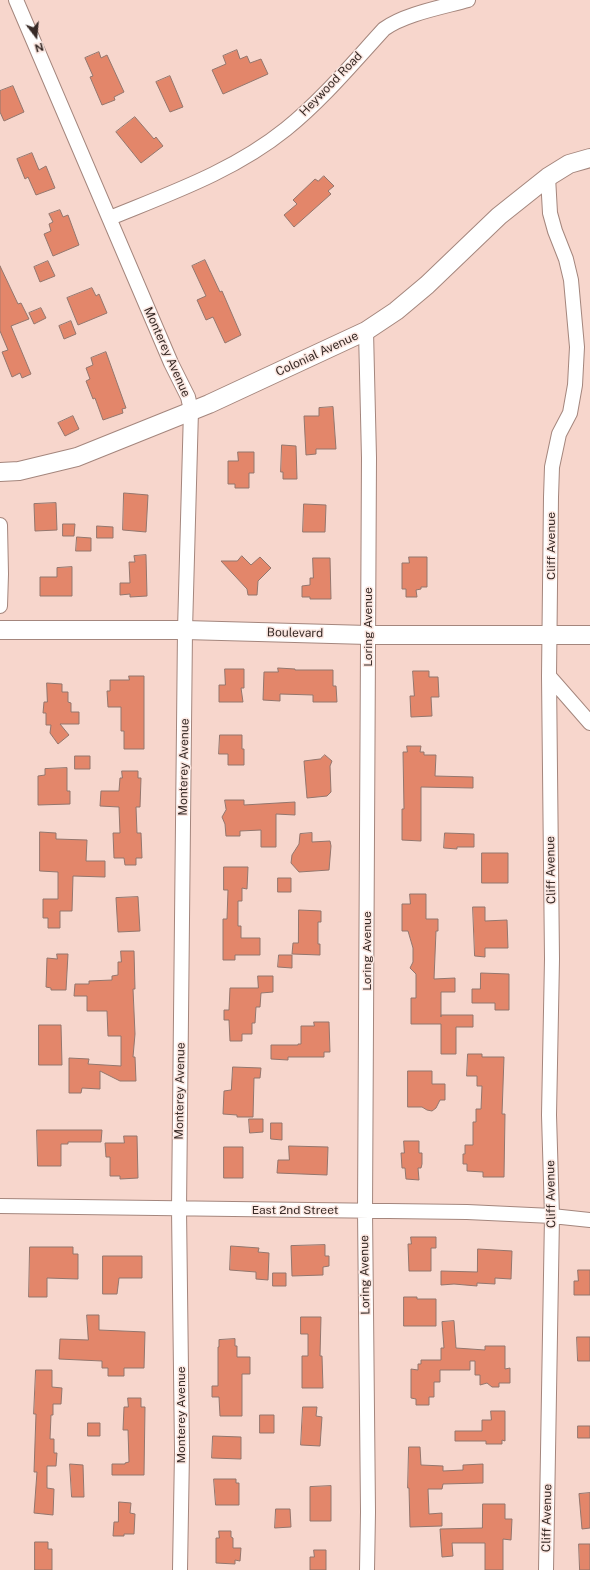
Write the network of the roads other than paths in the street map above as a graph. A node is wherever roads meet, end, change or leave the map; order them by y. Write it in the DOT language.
graph roads {
  1 [pos="16,0"];
  2 [pos="468,0"];
  3 [pos="590,158"];
  4 [pos="548,177"];
  5 [pos="110,218"];
  6 [pos="366,331"];
  7 [pos="192,410"];
  8 [pos="0,473"];
  9 [pos="0,525"];
  10 [pos="0,606"];
  11 [pos="0,630"];
  12 [pos="185,630"];
  13 [pos="368,635"];
  14 [pos="550,635"];
  15 [pos="590,635"];
  16 [pos="549,676"];
  17 [pos="590,723"];
  18 [pos="0,1206"];
  19 [pos="179,1209"];
  20 [pos="365,1210"];
  21 [pos="552,1216"];
  22 [pos="590,1220"];
  23 [pos="180,1570"];
  24 [pos="367,1570"];
  25 [pos="546,1570"];
  1 -- 5 [label="street, Monterey Avenue"];
  2 -- 5 [label="street, Heywood Road"];
  3 -- 4 [label="street, Colonial Avenue"];
  4 -- 6 [label="street, Colonial Avenue"];
  4 -- 14 [label="street, Cliff Avenue"];
  5 -- 7 [label="street, Monterey Avenue"];
  6 -- 7 [label="street, Colonial Avenue"];
  6 -- 13 [label="street, Loring Avenue"];
  7 -- 8 [label="street, Colonial Avenue"];
  7 -- 12 [label="street, Monterey Avenue"];
  9 -- 10 [label="street"];
  11 -- 12 [label="street, Boulevard"];
  12 -- 13 [label="street, Boulevard"];
  12 -- 19 [label="street, Monterey Avenue"];
  13 -- 14 [label="street, Boulevard"];
  13 -- 20 [label="street, Loring Avenue"];
  14 -- 15 [label="street, Boulevard"];
  14 -- 16 [label="street, Cliff Avenue"];
  16 -- 17 [label="street"];
  16 -- 21 [label="street, Cliff Avenue"];
  18 -- 19 [label="street, East 2nd Street"];
  19 -- 20 [label="street, East 2nd Street"];
  19 -- 23 [label="street, Monterey Avenue"];
  20 -- 21 [label="street, East 2nd Street"];
  20 -- 24 [label="street, Loring Avenue"];
  21 -- 22 [label="street, East 2nd Street"];
  21 -- 25 [label="street, Cliff Avenue"];
}
